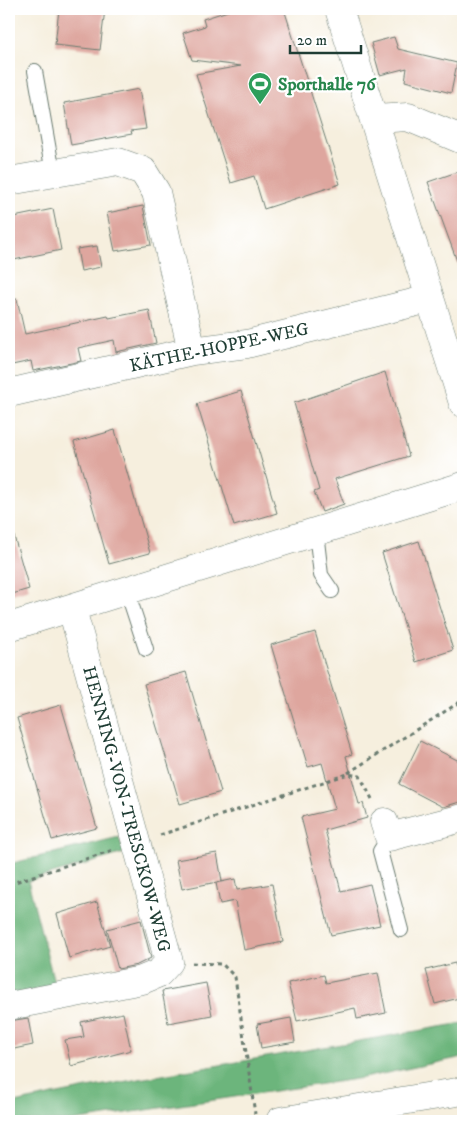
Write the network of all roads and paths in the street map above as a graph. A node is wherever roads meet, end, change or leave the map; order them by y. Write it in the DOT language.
graph roads {
  1 [pos="339,9"];
  2 [pos="35,71"];
  3 [pos="375,119"];
  4 [pos="463,140"];
  5 [pos="53,174"];
  6 [pos="9,181"];
  7 [pos="429,299"];
  8 [pos="192,351"];
  9 [pos="9,393"];
  10 [pos="463,403"];
  11 [pos="461,485"];
  12 [pos="316,532"];
  13 [pos="127,591"];
  14 [pos="332,591"];
  15 [pos="72,609"];
  16 [pos="9,627"];
  17 [pos="146,650"];
  18 [pos="463,700"];
  19 [pos="348,774"];
  20 [pos="463,818"];
  21 [pos="386,830"];
  22 [pos="136,842"];
  23 [pos="9,884"];
  24 [pos="401,930"];
  25 [pos="169,962"];
  26 [pos="9,1006"];
  27 [pos="463,1091"];
  28 [pos="256,1121"];
  29 [pos="280,1121"];
  1 -- 3 [label="street"];
  2 -- 5 [label="lane"];
  3 -- 4 [label="street"];
  3 -- 7 [label="street"];
  5 -- 6 [label="street"];
  5 -- 8 [label="street"];
  7 -- 8 [label="street, KÄTHE-HOPPE-WEG"];
  7 -- 10 [label="street"];
  8 -- 9 [label="street, KÄTHE-HOPPE-WEG"];
  11 -- 12 [label="street"];
  12 -- 13 [label="street"];
  12 -- 14 [label="lane"];
  13 -- 15 [label="street"];
  13 -- 17 [label="lane"];
  15 -- 16 [label="street"];
  15 -- 22 [label="street, HENNING-VON-TRESCKOW-WEG"];
  18 -- 19 [label="path"];
  19 -- 21 [label="path"];
  19 -- 22 [label="path"];
  20 -- 21 [label="street"];
  21 -- 24 [label="lane"];
  22 -- 23 [label="path"];
  22 -- 25 [label="street, HENNING-VON-TRESCKOW-WEG"];
  25 -- 26 [label="street, HENNING-VON-TRESCKOW-WEG"];
  25 -- 28 [label="path"];
  27 -- 29 [label="street"];
}
